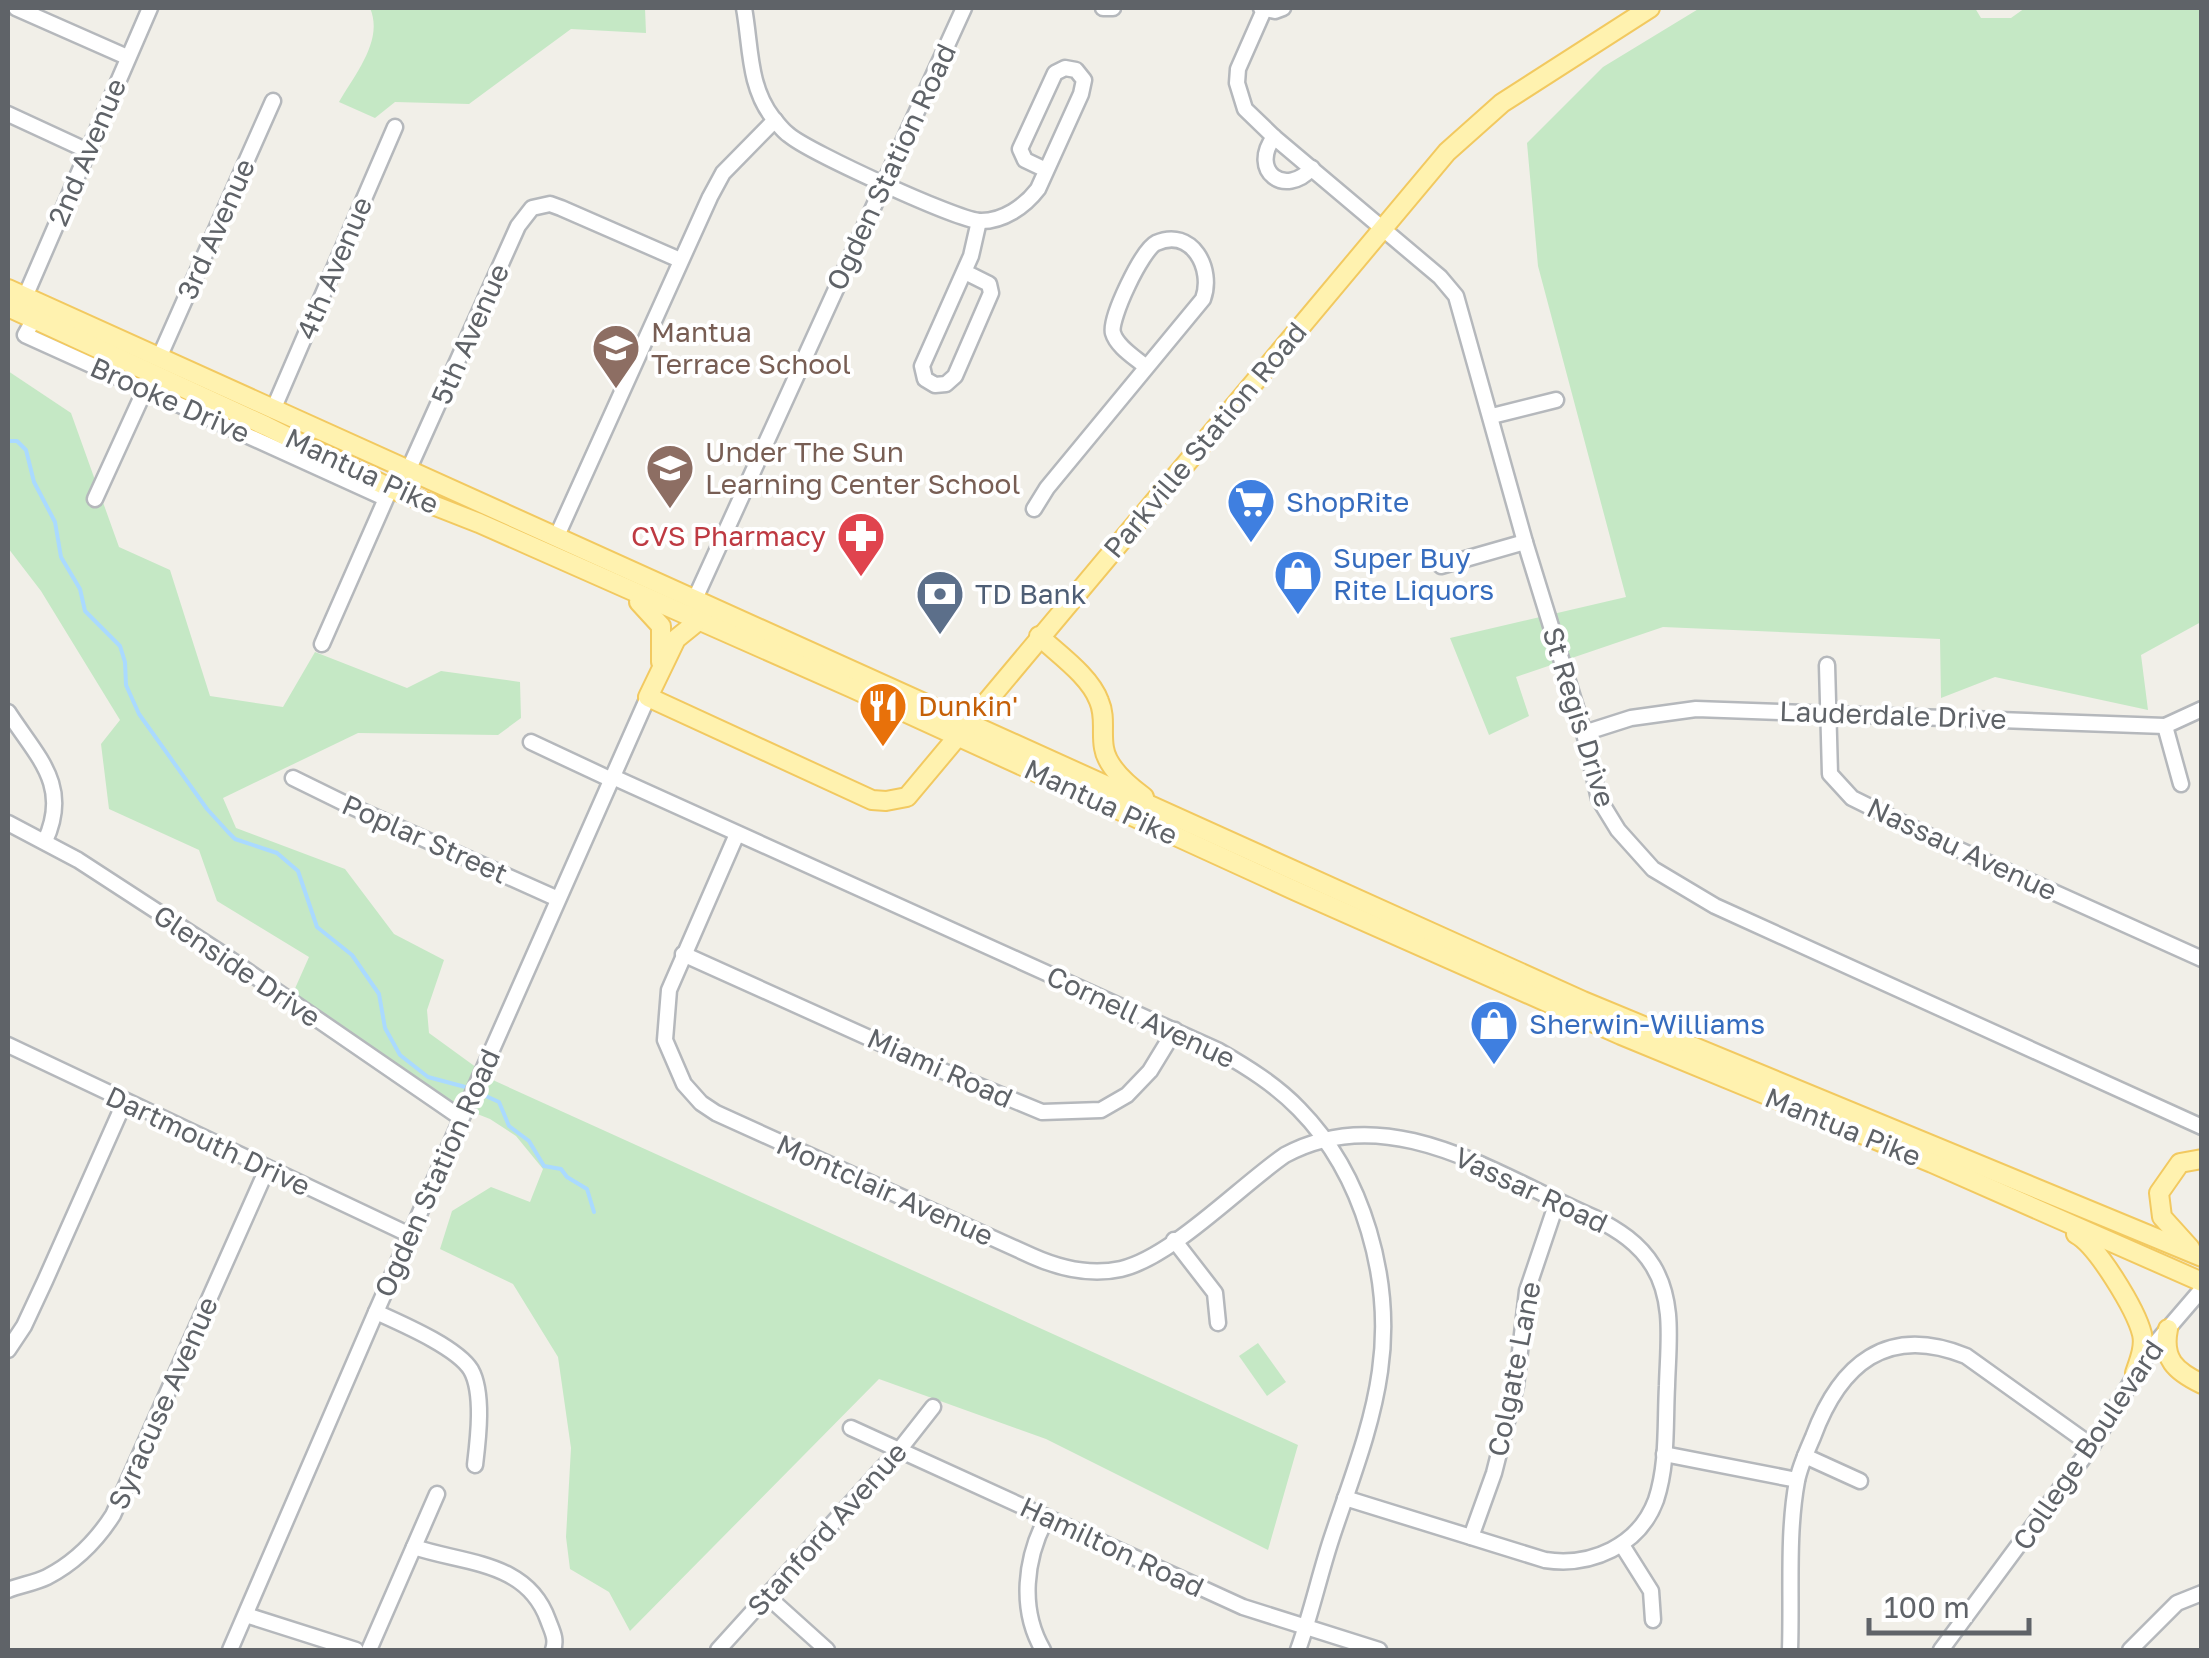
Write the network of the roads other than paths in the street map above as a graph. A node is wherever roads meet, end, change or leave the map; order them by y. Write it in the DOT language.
graph roads {
  1 [pos="16,8"];
  2 [pos="150,8"];
  3 [pos="744,8"];
  4 [pos="964,8"];
  5 [pos="1103,8"];
  6 [pos="1113,8"];
  7 [pos="1283,8"];
  8 [pos="1650,8"];
  9 [pos="1263,9"];
  10 [pos="1625,14"];
  11 [pos="128,58"];
  12 [pos="273,101"];
  13 [pos="8,114"];
  14 [pos="775,120"];
  15 [pos="395,127"];
  16 [pos="1274,137"];
  17 [pos="88,151"];
  18 [pos="1312,168"];
  19 [pos="1046,170"];
  20 [pos="884,182"];
  21 [pos="979,221"];
  22 [pos="1383,228"];
  23 [pos="680,260"];
  24 [pos="965,272"];
  25 [pos="16,293"];
  26 [pos="8,308"];
  27 [pos="1146,367"];
  28 [pos="152,373"];
  29 [pos="1556,400"];
  30 [pos="273,410"];
  31 [pos="1492,416"];
  32 [pos="408,470"];
  33 [pos="388,494"];
  34 [pos="95,499"];
  35 [pos="1034,508"];
  36 [pos="479,522"];
  37 [pos="556,538"];
  38 [pos="1525,542"];
  39 [pos="1442,566"];
  40 [pos="694,600"];
  41 [pos="697,622"];
  42 [pos="1039,636"];
  43 [pos="322,644"];
  44 [pos="1827,665"];
  45 [pos="660,672"];
  46 [pos="648,697"];
  47 [pos="2202,710"];
  48 [pos="8,712"];
  49 [pos="1828,713"];
  50 [pos="2165,726"];
  51 [pos="962,730"];
  52 [pos="1584,733"];
  53 [pos="531,742"];
  54 [pos="293,778"];
  55 [pos="613,779"];
  56 [pos="2180,784"];
  57 [pos="1164,812"];
  58 [pos="8,823"];
  59 [pos="737,834"];
  60 [pos="45,840"];
  61 [pos="558,899"];
  62 [pos="683,954"];
  63 [pos="2202,959"];
  64 [pos="1175,1030"];
  65 [pos="8,1046"];
  66 [pos="126,1102"];
  67 [pos="461,1118"];
  68 [pos="2202,1127"];
  69 [pos="1326,1140"];
  70 [pos="2202,1159"];
  71 [pos="267,1169"];
  72 [pos="2015,1201"];
  73 [pos="1557,1202"];
  74 [pos="410,1235"];
  75 [pos="1174,1240"];
  76 [pos="2200,1256"];
  77 [pos="2202,1285"];
  78 [pos="376,1312"];
  79 [pos="1218,1323"];
  80 [pos="2156,1336"];
  81 [pos="8,1350"];
  82 [pos="2136,1373"];
  83 [pos="2202,1384"];
  84 [pos="933,1407"];
  85 [pos="850,1428"];
  86 [pos="2092,1446"];
  87 [pos="900,1449"];
  88 [pos="1664,1454"];
  89 [pos="1805,1456"];
  90 [pos="475,1465"];
  91 [pos="1798,1480"];
  92 [pos="1860,1481"];
  93 [pos="438,1494"];
  94 [pos="1344,1498"];
  95 [pos="1047,1517"];
  96 [pos="1471,1537"];
  97 [pos="1622,1545"];
  98 [pos="414,1547"];
  99 [pos="8,1590"];
  100 [pos="2202,1593"];
  101 [pos="767,1596"];
  102 [pos="246,1615"];
  103 [pos="1653,1620"];
  104 [pos="1306,1626"];
  105 [pos="230,1650"];
  106 [pos="356,1650"];
  107 [pos="369,1650"];
  108 [pos="553,1650"];
  109 [pos="718,1650"];
  110 [pos="827,1650"];
  111 [pos="1043,1650"];
  112 [pos="1298,1650"];
  113 [pos="1380,1650"];
  114 [pos="1790,1650"];
  115 [pos="1941,1650"];
  116 [pos="2130,1650"];
  1 -- 11 [label="street"];
  2 -- 11 [label="street, 2nd Avenue"];
  3 -- 14 [label="street"];
  4 -- 20 [label="street, Ogden Station Road"];
  5 -- 6 [label="street"];
  7 -- 9 [label="street"];
  8 -- 10 [label="main road, Parkville Station Road"];
  9 -- 16 [label="street, St Regis Drive"];
  10 -- 22 [label="main road, Parkville Station Road"];
  11 -- 17 [label="street, 2nd Avenue"];
  12 -- 28 [label="street, 3rd Avenue"];
  13 -- 17 [label="street"];
  14 -- 20 [label="street"];
  14 -- 23 [label="street"];
  15 -- 30 [label="street, 4th Avenue"];
  16 -- 18 [label="street, St Regis Drive"];
  16 -- 18 [label="street"];
  17 -- 25 [label="street, 2nd Avenue"];
  18 -- 22 [label="street, St Regis Drive"];
  19 -- 19 [label="street"];
  19 -- 21 [label="street"];
  20 -- 21 [label="street"];
  20 -- 40 [label="street, Ogden Station Road"];
  21 -- 24 [label="street"];
  22 -- 31 [label="street, St Regis Drive"];
  22 -- 42 [label="main road, Parkville Station Road"];
  23 -- 32 [label="street, 5th Avenue"];
  23 -- 37 [label="street"];
  24 -- 24 [label="street"];
  25 -- 28 [label="main road, Mantua Pike"];
  26 -- 28 [label="main road, Mantua Pike"];
  27 -- 27 [label="street"];
  27 -- 35 [label="street"];
  28 -- 30 [label="main road, Mantua Pike"];
  28 -- 33 [label="main road, Mantua Pike"];
  28 -- 34 [label="street, 3rd Avenue"];
  29 -- 31 [label="street"];
  30 -- 32 [label="main road, Mantua Pike"];
  31 -- 38 [label="street, St Regis Drive"];
  32 -- 37 [label="main road, Mantua Pike"];
  33 -- 36 [label="main road, Mantua Pike"];
  33 -- 43 [label="street"];
  36 -- 41 [label="main road, Mantua Pike"];
  36 -- 45 [label="main road"];
  37 -- 40 [label="main road, Mantua Pike"];
  38 -- 39 [label="street"];
  38 -- 52 [label="street, St Regis Drive"];
  40 -- 51 [label="main road, Mantua Pike"];
  41 -- 45 [label="main road"];
  41 -- 51 [label="main road, Mantua Pike"];
  42 -- 51 [label="main road, Parkville Station Road"];
  42 -- 57 [label="main road"];
  44 -- 49 [label="street, Nassau Avenue"];
  45 -- 46 [label="main road"];
  46 -- 51 [label="main road, Parkville Station Road"];
  46 -- 55 [label="street, Ogden Station Road"];
  47 -- 50 [label="street, Lauderdale Drive"];
  48 -- 60 [label="street"];
  49 -- 50 [label="street, Lauderdale Drive"];
  49 -- 52 [label="street, Lauderdale Drive"];
  49 -- 63 [label="street, Nassau Avenue"];
  50 -- 56 [label="street"];
  51 -- 57 [label="main road, Mantua Pike"];
  51 -- 72 [label="main road, Mantua Pike"];
  52 -- 68 [label="street, St Regis Drive"];
  53 -- 55 [label="street, Cornell Avenue"];
  54 -- 61 [label="street, Poplar Street"];
  55 -- 59 [label="street, Cornell Avenue"];
  55 -- 61 [label="street, Ogden Station Road"];
  57 -- 76 [label="main road, Mantua Pike"];
  58 -- 60 [label="street, Glenside Drive"];
  59 -- 62 [label="street, Montclair Avenue"];
  59 -- 64 [label="street, Cornell Avenue"];
  60 -- 67 [label="street, Glenside Drive"];
  61 -- 67 [label="street, Ogden Station Road"];
  62 -- 64 [label="street, Miami Road"];
  62 -- 75 [label="street, Montclair Avenue"];
  64 -- 69 [label="street, Cornell Avenue"];
  65 -- 66 [label="street, Dartmouth Drive"];
  66 -- 71 [label="street, Dartmouth Drive"];
  66 -- 81 [label="street"];
  67 -- 74 [label="street, Ogden Station Road"];
  69 -- 73 [label="street, Vassar Road"];
  69 -- 75 [label="street, Montclair Avenue"];
  69 -- 94 [label="street, Cornell Avenue"];
  70 -- 76 [label="main road"];
  71 -- 74 [label="street, Dartmouth Drive"];
  71 -- 99 [label="street, Syracuse Avenue"];
  72 -- 77 [label="main road, Mantua Pike"];
  72 -- 80 [label="main road"];
  73 -- 88 [label="street, Vassar Road"];
  73 -- 96 [label="street, Colgate Lane"];
  74 -- 78 [label="street, Ogden Station Road"];
  75 -- 79 [label="street"];
  77 -- 80 [label="street, College Boulevard"];
  78 -- 90 [label="street"];
  78 -- 102 [label="street, Ogden Station Road"];
  80 -- 82 [label="main road"];
  80 -- 83 [label="main road"];
  82 -- 86 [label="street, College Boulevard"];
  84 -- 87 [label="street, Stanford Avenue"];
  85 -- 87 [label="street, Hamilton Road"];
  86 -- 89 [label="street"];
  86 -- 115 [label="street, College Boulevard"];
  87 -- 95 [label="street, Hamilton Road"];
  87 -- 101 [label="street, Stanford Avenue"];
  88 -- 91 [label="street"];
  88 -- 97 [label="street, Vassar Road"];
  89 -- 91 [label="street"];
  89 -- 92 [label="street"];
  91 -- 114 [label="street"];
  93 -- 98 [label="street"];
  94 -- 96 [label="street"];
  94 -- 104 [label="street, Cornell Avenue"];
  95 -- 104 [label="street, Hamilton Road"];
  95 -- 111 [label="street"];
  96 -- 97 [label="street"];
  97 -- 103 [label="street"];
  98 -- 107 [label="street"];
  98 -- 108 [label="street"];
  100 -- 116 [label="street"];
  101 -- 109 [label="street, Stanford Avenue"];
  101 -- 110 [label="street"];
  102 -- 105 [label="street, Ogden Station Road"];
  102 -- 106 [label="street"];
  104 -- 112 [label="street, Cornell Avenue"];
  104 -- 113 [label="street, Hamilton Road"];
}
